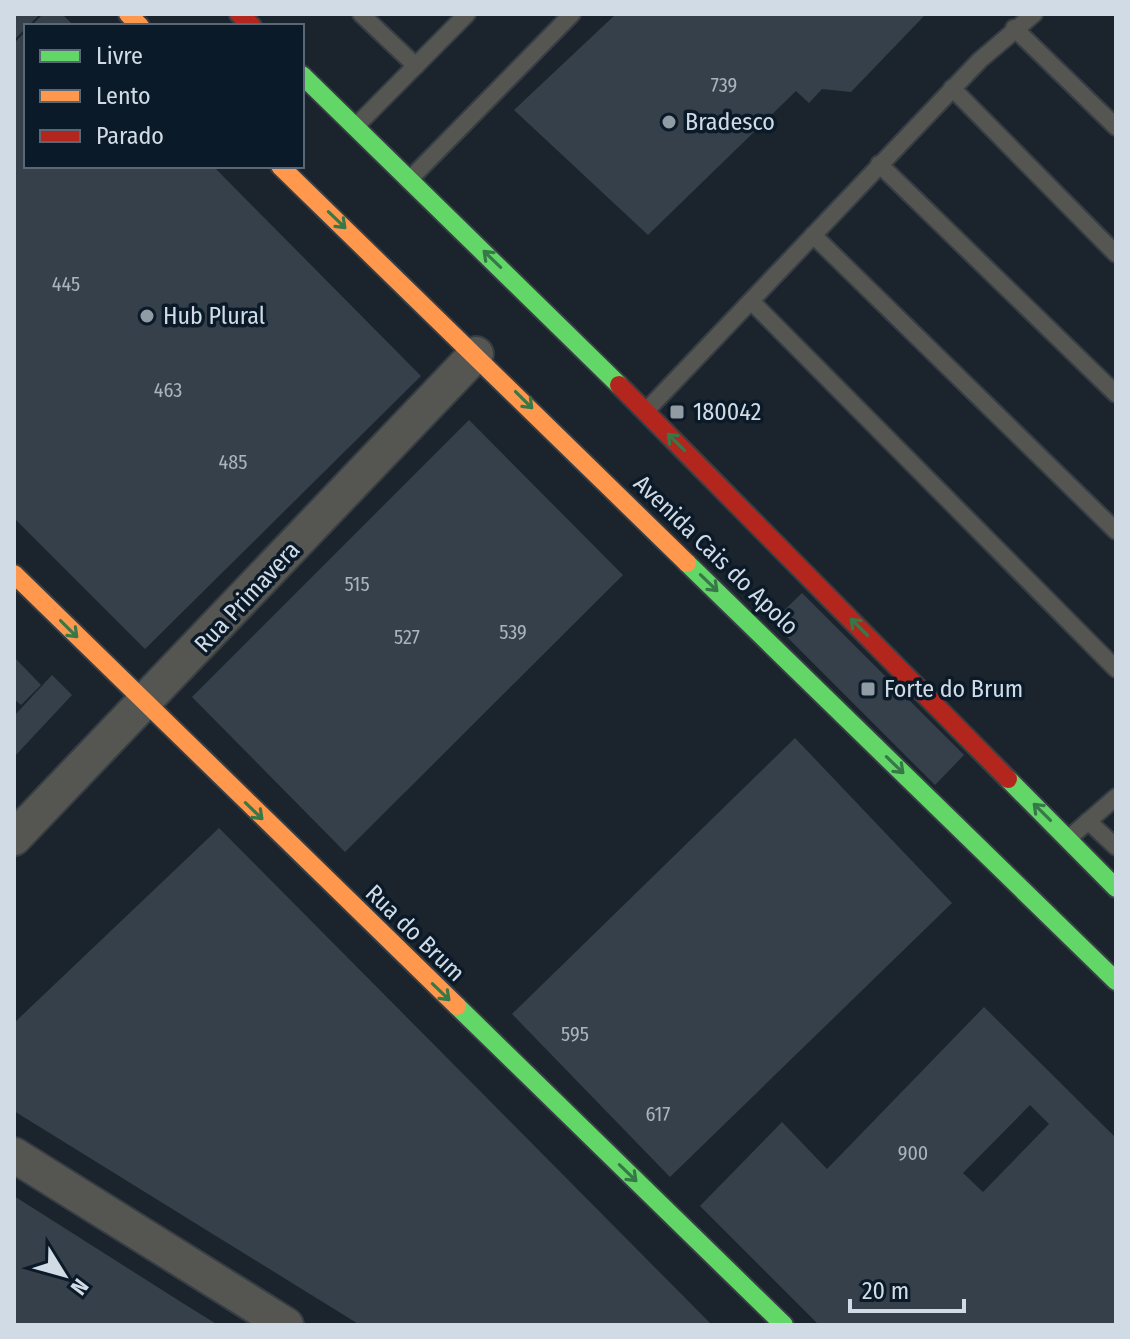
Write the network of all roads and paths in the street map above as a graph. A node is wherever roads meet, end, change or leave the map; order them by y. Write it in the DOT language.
graph roads {
  1 [pos="361,14"];
  2 [pos="467,14"];
  3 [pos="572,14"];
  4 [pos="1034,14"];
  5 [pos="1014,28"];
  6 [pos="416,66"];
  7 [pos="304,77"];
  8 [pos="952,88"];
  9 [pos="356,127"];
  10 [pos="1116,127"];
  11 [pos="879,164"];
  12 [pos="282,168"];
  13 [pos="410,179"];
  14 [pos="813,235"];
  15 [pos="1116,254"];
  16 [pos="751,301"];
  17 [pos="476,354"];
  18 [pos="1116,394"];
  19 [pos="646,412"];
  20 [pos="1116,531"];
  21 [pos="14,574"];
  22 [pos="1116,669"];
  23 [pos="145,705"];
  24 [pos="1116,797"];
  25 [pos="1088,821"];
  26 [pos="14,838"];
  27 [pos="1068,839"];
  28 [pos="1116,847"];
  29 [pos="1116,888"];
  30 [pos="1116,981"];
  31 [pos="14,1155"];
  32 [pos="286,1325"];
  33 [pos="784,1325"];
  1 -- 6 [label="lane"];
  2 -- 6 [label="lane"];
  3 -- 13 [label="lane"];
  4 -- 5 [label="lane"];
  5 -- 8 [label="lane"];
  5 -- 10 [label="lane"];
  6 -- 9 [label="lane"];
  7 -- 9 [label="main road, Avenida Cais do Apolo"];
  8 -- 11 [label="lane"];
  8 -- 15 [label="lane"];
  9 -- 13 [label="main road, Avenida Cais do Apolo"];
  11 -- 14 [label="lane"];
  11 -- 18 [label="lane"];
  12 -- 17 [label="main road, Avenida Cais do Apolo, one-way"];
  19 -- 13 [label="main road, Avenida Cais do Apolo, one-way"];
  14 -- 16 [label="lane"];
  14 -- 20 [label="lane"];
  16 -- 19 [label="lane"];
  16 -- 22 [label="lane"];
  17 -- 23 [label="street, Rua Primavera"];
  17 -- 30 [label="main road, Avenida Cais do Apolo, one-way"];
  27 -- 19 [label="main road, Avenida Cais do Apolo, one-way"];
  21 -- 23 [label="main road, Rua do Brum, one-way"];
  23 -- 26 [label="street, Rua Primavera"];
  23 -- 33 [label="main road, Rua do Brum, one-way"];
  24 -- 25 [label="lane"];
  25 -- 27 [label="lane"];
  25 -- 28 [label="lane"];
  27 -- 29 [label="main road, Avenida Cais do Apolo"];
  31 -- 32 [label="street"];
}
